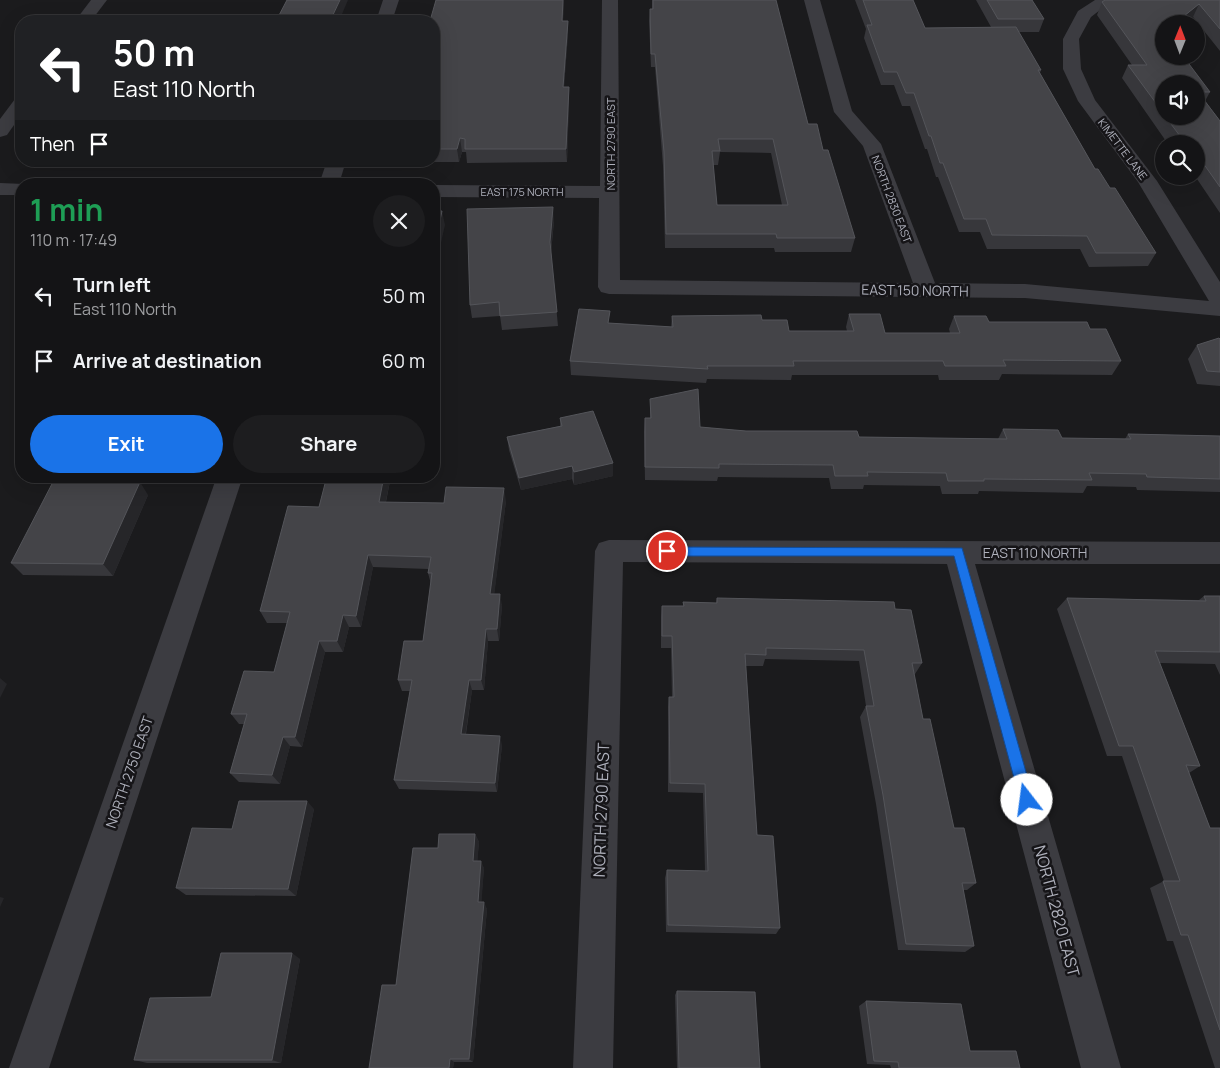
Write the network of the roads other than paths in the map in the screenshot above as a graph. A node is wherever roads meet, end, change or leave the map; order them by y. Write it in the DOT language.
graph roads {
  1 [pos="99,0"];
  2 [pos="392,0"];
  3 [pos="610,0"];
  4 [pos="812,0"];
  5 [pos="1105,0"];
  6 [pos="88,15"];
  7 [pos="386,15"];
  8 [pos="15,111"];
  9 [pos="0,131"];
  10 [pos="0,189"];
  11 [pos="15,189"];
  12 [pos="440,191"];
  13 [pos="610,192"];
  14 [pos="610,287"];
  15 [pos="927,291"];
  16 [pos="1220,300"];
  17 [pos="1220,309"];
  18 [pos="228,483"];
  19 [pos="609,551"];
  20 [pos="958,552"];
  21 [pos="1220,553"];
  22 [pos="28,1068"];
  23 [pos="593,1068"];
  24 [pos="1101,1068"];
  1 -- 6 [label="street"];
  2 -- 7 [label="street"];
  3 -- 13 [label="street, NORTH 2790 EAST"];
  4 -- 15 [label="street, NORTH 2830 EAST"];
  5 -- 16 [label="street, KIMETTE LANE"];
  8 -- 9 [label="street"];
  10 -- 11 [label="street"];
  12 -- 13 [label="street, EAST 175 NORTH"];
  13 -- 14 [label="street, NORTH 2790 EAST"];
  14 -- 15 [label="street, EAST 150 NORTH"];
  15 -- 17 [label="street, EAST 150 NORTH"];
  18 -- 22 [label="street, NORTH 2750 EAST"];
  19 -- 20 [label="street, EAST 110 NORTH"];
  19 -- 23 [label="street, NORTH 2790 EAST"];
  20 -- 21 [label="street, EAST 110 NORTH"];
  20 -- 24 [label="street, NORTH 2820 EAST"];
}
